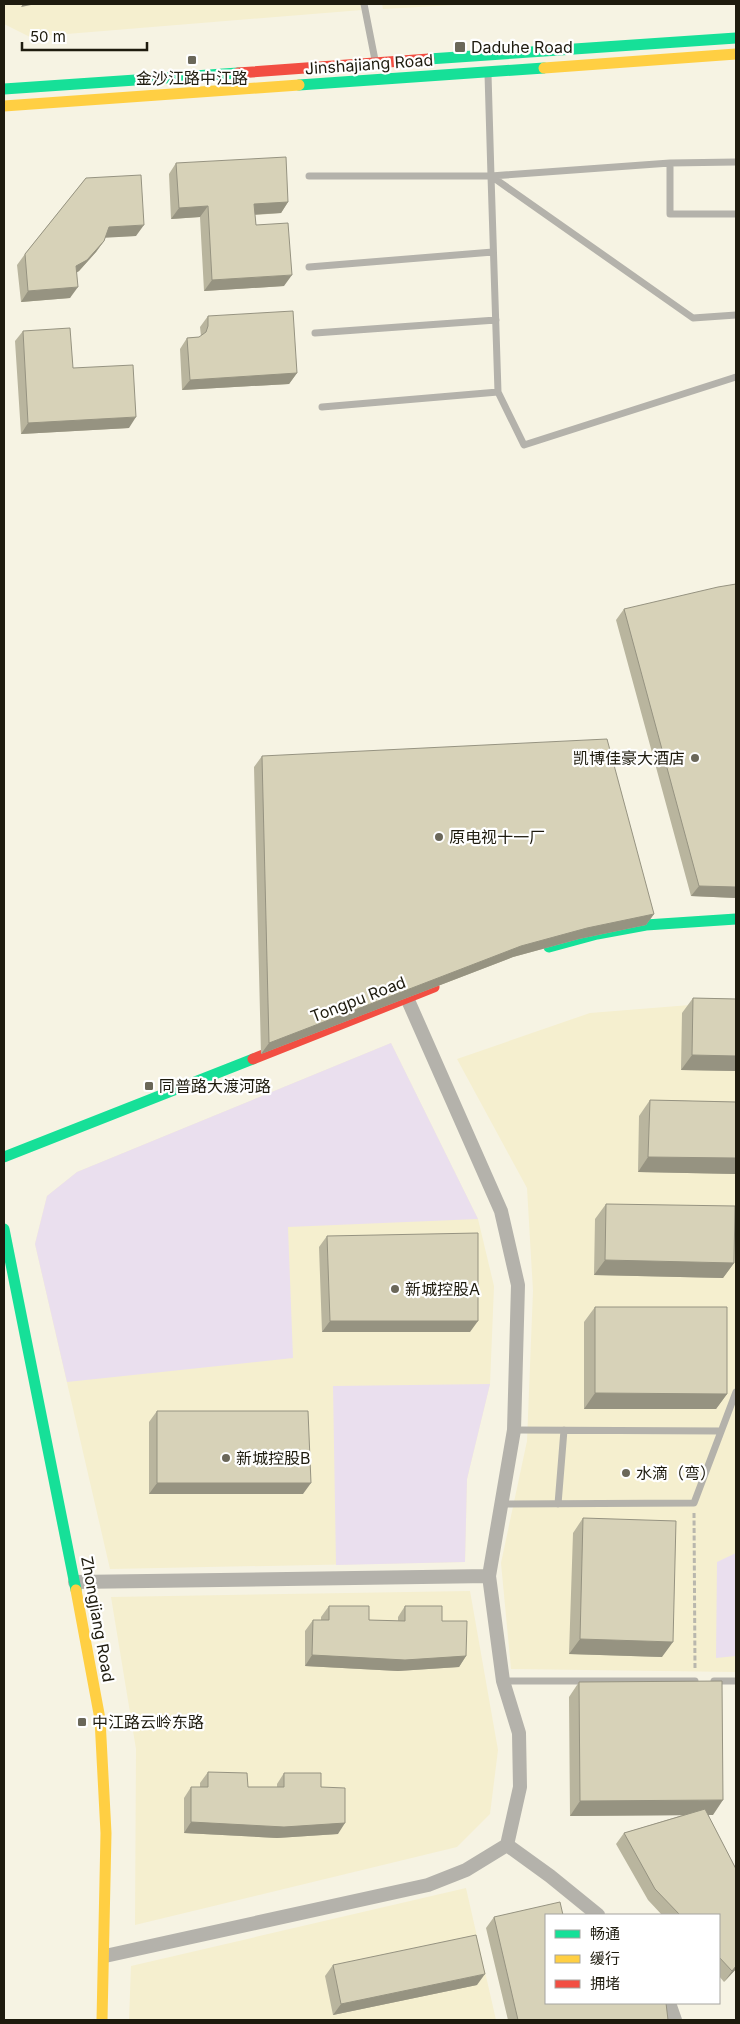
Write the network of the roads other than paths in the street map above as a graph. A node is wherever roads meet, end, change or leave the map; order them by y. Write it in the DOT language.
graph roads {
  1 [pos="364,4"];
  2 [pos="736,38"];
  3 [pos="736,54"];
  4 [pos="376,63"];
  5 [pos="488,71"];
  6 [pos="4,89"];
  7 [pos="4,106"];
  8 [pos="736,162"];
  9 [pos="670,163"];
  10 [pos="309,176"];
  11 [pos="491,176"];
  12 [pos="736,214"];
  13 [pos="493,252"];
  14 [pos="309,267"];
  15 [pos="736,315"];
  16 [pos="496,320"];
  17 [pos="315,333"];
  18 [pos="736,378"];
  19 [pos="498,392"];
  20 [pos="322,407"];
  21 [pos="736,919"];
  22 [pos="542,949"];
  23 [pos="441,984"];
  24 [pos="406,998"];
  25 [pos="4,1157"];
  26 [pos="4,1229"];
  27 [pos="736,1392"];
  28 [pos="514,1430"];
  29 [pos="564,1430"];
  30 [pos="721,1431"];
  31 [pos="500,1504"];
  32 [pos="558,1504"];
  33 [pos="489,1576"];
  34 [pos="75,1582"];
  35 [pos="503,1680"];
  36 [pos="736,1681"];
  37 [pos="507,1845"];
  38 [pos="597,1914"];
  39 [pos="105,1956"];
  40 [pos="669,2004"];
  41 [pos="102,2020"];
  42 [pos="675,2020"];
  1 -- 4 [label="lane"];
  2 -- 4 [label="street, Jinshajiang Road"];
  3 -- 5 [label="street, Jinshajiang Road"];
  4 -- 6 [label="street, Jinshajiang Road"];
  5 -- 7 [label="street, Jinshajiang Road"];
  5 -- 11 [label="lane"];
  8 -- 9 [label="lane"];
  9 -- 11 [label="lane"];
  9 -- 12 [label="lane"];
  10 -- 11 [label="lane"];
  11 -- 13 [label="lane"];
  11 -- 15 [label="lane"];
  13 -- 14 [label="lane"];
  13 -- 16 [label="lane"];
  16 -- 17 [label="lane"];
  16 -- 19 [label="lane"];
  18 -- 19 [label="lane"];
  19 -- 20 [label="lane"];
  21 -- 22 [label="street"];
  23 -- 24 [label="street, Tongpu Road"];
  24 -- 25 [label="street, Tongpu Road"];
  24 -- 28 [label="street"];
  26 -- 34 [label="street, Zhongjiang Road"];
  27 -- 30 [label="lane"];
  28 -- 29 [label="lane"];
  28 -- 31 [label="street"];
  29 -- 30 [label="lane"];
  29 -- 32 [label="lane"];
  30 -- 32 [label="lane"];
  31 -- 32 [label="lane"];
  31 -- 33 [label="street"];
  33 -- 34 [label="street"];
  33 -- 35 [label="street"];
  34 -- 39 [label="street, Zhongjiang Road"];
  35 -- 36 [label="lane"];
  35 -- 37 [label="street"];
  37 -- 38 [label="street"];
  37 -- 39 [label="street"];
  39 -- 41 [label="street, Zhongjiang Road"];
  40 -- 42 [label="street"];
}
